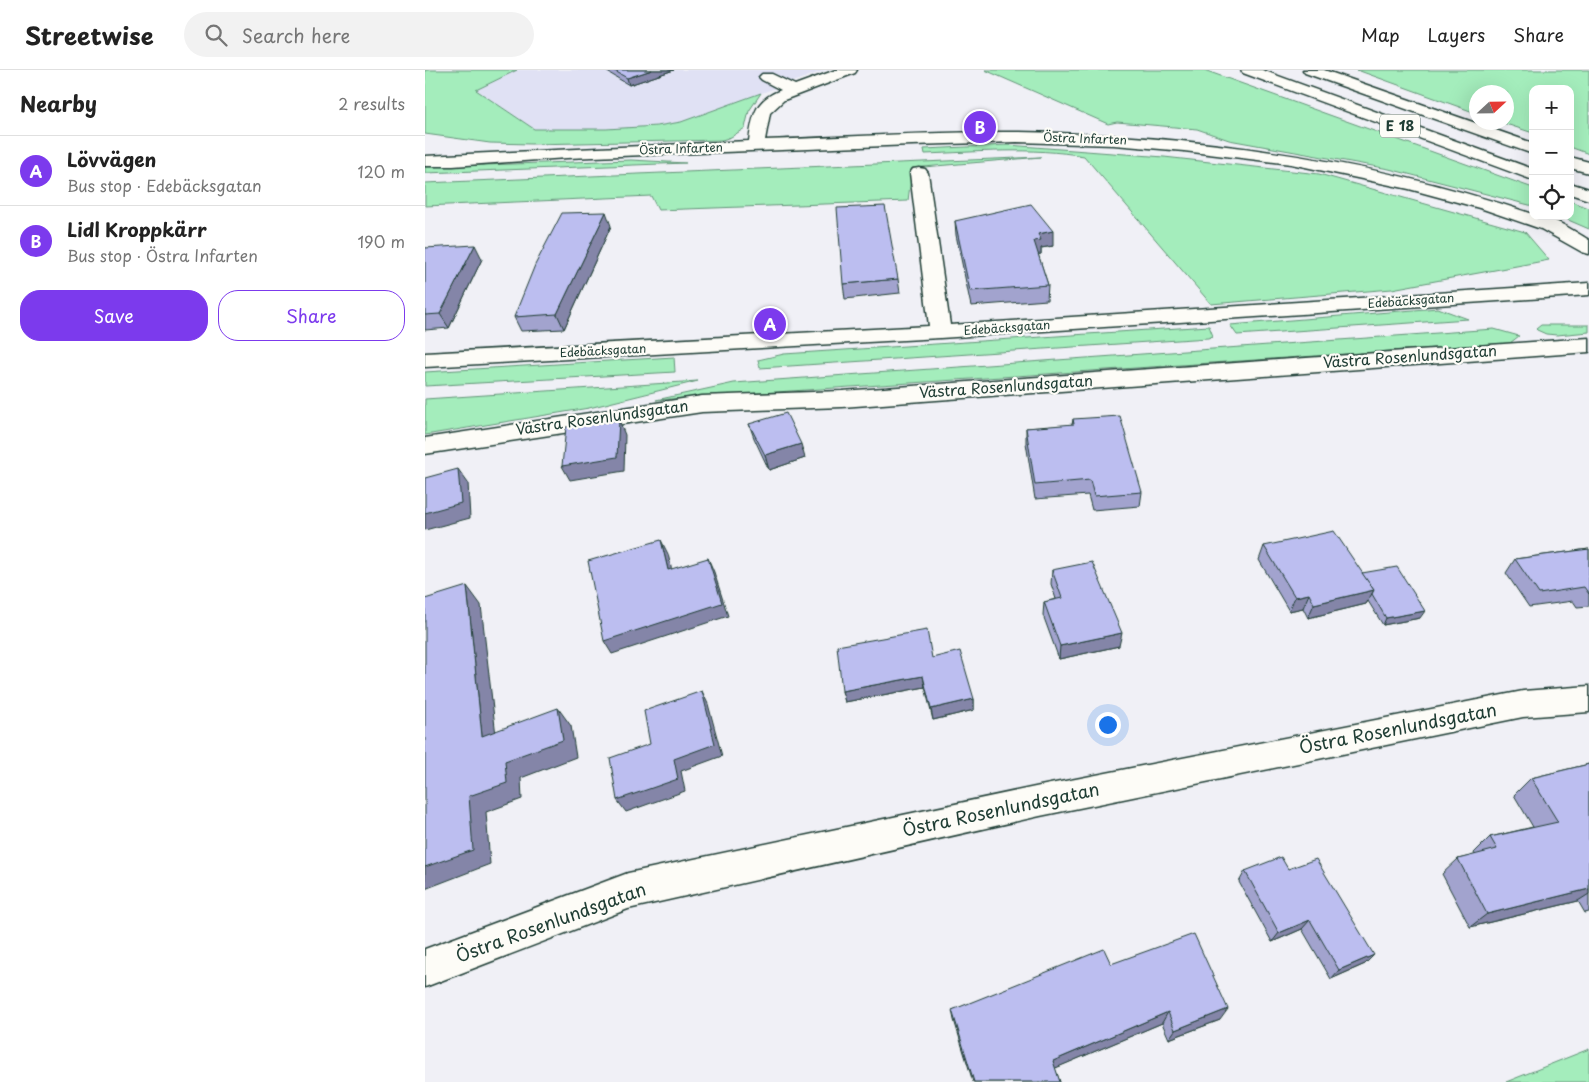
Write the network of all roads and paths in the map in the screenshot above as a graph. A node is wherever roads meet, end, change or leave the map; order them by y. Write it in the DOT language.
graph roads {
  1 [pos="850,70"];
  2 [pos="1248,70"];
  3 [pos="1310,70"];
  4 [pos="767,77"];
  5 [pos="794,91"];
  6 [pos="425,145"];
  7 [pos="756,147"];
  8 [pos="1529,147"];
  9 [pos="567,153"];
  10 [pos="425,161"];
  11 [pos="1574,163"];
  12 [pos="1589,168"];
  13 [pos="919,173"];
  14 [pos="1529,174"];
  15 [pos="1574,189"];
  16 [pos="1589,195"];
  17 [pos="1589,248"];
  18 [pos="1589,289"];
  19 [pos="940,332"];
  20 [pos="1589,345"];
  21 [pos="425,360"];
  22 [pos="425,446"];
  23 [pos="1589,698"];
  24 [pos="425,968"];
  1 -- 5 [label="main road"];
  2 -- 14 [label="main road, E 18"];
  3 -- 8 [label="main road, E 18"];
  4 -- 5 [label="main road"];
  5 -- 7 [label="main road"];
  6 -- 9 [label="main road, Östra Infarten"];
  7 -- 9 [label="main road, Östra Infarten"];
  7 -- 17 [label="main road, Östra Infarten"];
  9 -- 10 [label="main road, Östra Infarten"];
  11 -- 12 [label="main road"];
  13 -- 19 [label="main road"];
  15 -- 16 [label="main road"];
  18 -- 19 [label="main road, Edebäcksgatan"];
  19 -- 21 [label="main road, Edebäcksgatan"];
  20 -- 22 [label="main road, Västra Rosenlundsgatan"];
  23 -- 24 [label="main road, Östra Rosenlundsgatan"];
}
